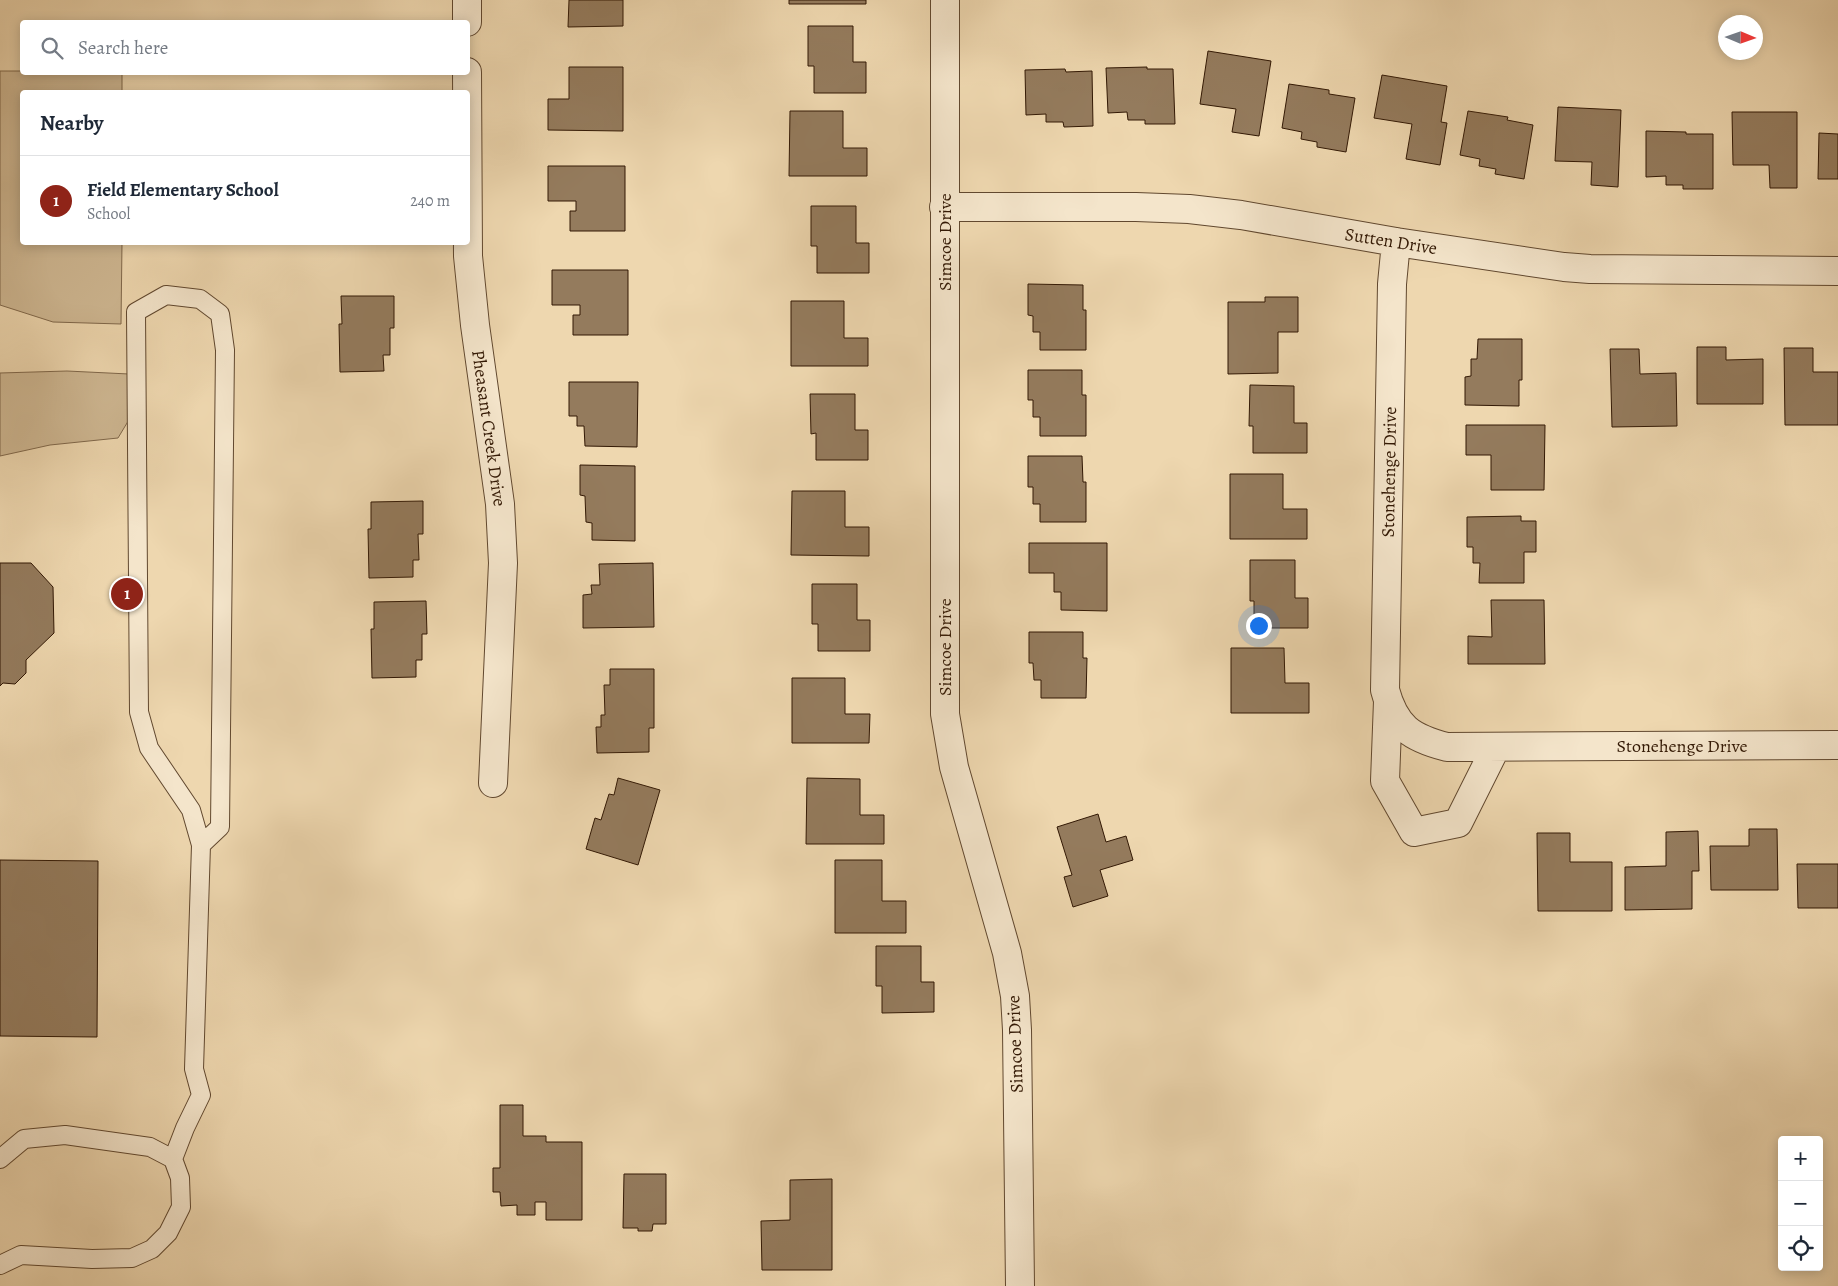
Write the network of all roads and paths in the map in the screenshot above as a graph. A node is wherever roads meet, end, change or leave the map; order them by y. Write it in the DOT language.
graph roads {
  1 [pos="467,0"];
  2 [pos="945,0"];
  3 [pos="467,20"];
  4 [pos="468,75"];
  5 [pos="468,90"];
  6 [pos="944,208"];
  7 [pos="1396,242"];
  8 [pos="468,245"];
  9 [pos="1838,271"];
  10 [pos="1388,701"];
  11 [pos="1838,745"];
  12 [pos="1496,747"];
  13 [pos="493,783"];
  14 [pos="201,845"];
  15 [pos="0,1159"];
  16 [pos="173,1159"];
  17 [pos="0,1265"];
  18 [pos="1020,1286"];
  1 -- 3 [label="street"];
  2 -- 6 [label="street, Simcoe Drive"];
  4 -- 5 [label="street, Pheasant Creek Drive"];
  6 -- 7 [label="street, Sutten Drive"];
  6 -- 18 [label="street, Simcoe Drive"];
  7 -- 9 [label="street, Sutten Drive"];
  7 -- 10 [label="street, Stonehenge Drive"];
  8 -- 13 [label="street, Pheasant Creek Drive"];
  10 -- 12 [label="street, Stonehenge Drive"];
  10 -- 12 [label="street, Stonehenge Drive"];
  11 -- 12 [label="street, Stonehenge Drive"];
  14 -- 14 [label="lane"];
  14 -- 16 [label="lane"];
  15 -- 16 [label="lane"];
  16 -- 17 [label="lane"];
}
